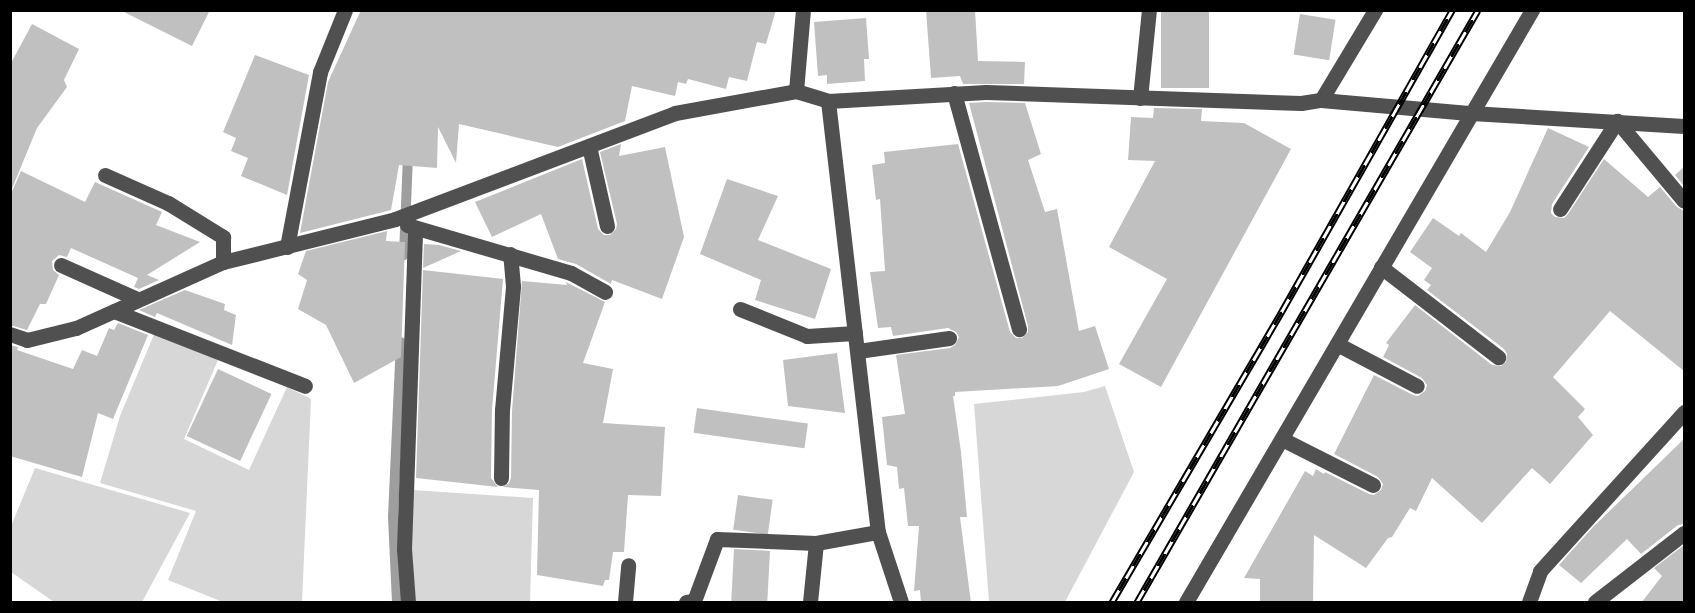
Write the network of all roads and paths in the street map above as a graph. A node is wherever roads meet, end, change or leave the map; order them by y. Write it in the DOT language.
graph roads {
  1 [pos="345,10"];
  2 [pos="803,10"];
  3 [pos="1149,10"];
  4 [pos="1375,10"];
  5 [pos="1532,10"];
  6 [pos="796,91"];
  7 [pos="954,93"];
  8 [pos="1140,98"];
  9 [pos="1321,100"];
  10 [pos="828,101"];
  11 [pos="1471,113"];
  12 [pos="1617,121"];
  13 [pos="1684,126"];
  14 [pos="589,146"];
  15 [pos="105,175"];
  16 [pos="1684,201"];
  17 [pos="1560,209"];
  18 [pos="395,219"];
  19 [pos="607,226"];
  20 [pos="415,228"];
  21 [pos="287,247"];
  22 [pos="510,254"];
  23 [pos="223,262"];
  24 [pos="61,265"];
  25 [pos="1381,267"];
  26 [pos="605,292"];
  27 [pos="137,299"];
  28 [pos="740,309"];
  29 [pos="114,311"];
  30 [pos="1019,329"];
  31 [pos="855,333"];
  32 [pos="10,334"];
  33 [pos="949,338"];
  34 [pos="1337,344"];
  35 [pos="858,351"];
  36 [pos="1498,357"];
  37 [pos="305,386"];
  38 [pos="1417,386"];
  39 [pos="1684,412"];
  40 [pos="1282,439"];
  41 [pos="501,478"];
  42 [pos="1373,485"];
  43 [pos="878,532"];
  44 [pos="1684,533"];
  45 [pos="816,543"];
  46 [pos="628,565"];
  47 [pos="1610,592"];
  48 [pos="408,603"];
  49 [pos="625,603"];
  50 [pos="686,603"];
  51 [pos="810,603"];
  52 [pos="901,603"];
  53 [pos="1186,603"];
  54 [pos="1529,603"];
  55 [pos="1595,603"];
  56 [pos="1622,603"];
  1 -- 21 [label="street"];
  2 -- 6 [label="street"];
  3 -- 8 [label="street"];
  4 -- 9 [label="street"];
  5 -- 11 [label="street"];
  6 -- 10 [label="street"];
  6 -- 14 [label="street"];
  7 -- 8 [label="street"];
  7 -- 10 [label="street"];
  7 -- 30 [label="street"];
  8 -- 9 [label="street"];
  9 -- 11 [label="street"];
  10 -- 31 [label="street"];
  11 -- 12 [label="street"];
  11 -- 25 [label="street"];
  12 -- 13 [label="street"];
  12 -- 16 [label="street"];
  12 -- 17 [label="street"];
  14 -- 18 [label="street"];
  14 -- 19 [label="street"];
  15 -- 23 [label="street"];
  18 -- 20 [label="street"];
  18 -- 21 [label="street"];
  20 -- 22 [label="street"];
  20 -- 48 [label="street"];
  21 -- 23 [label="street"];
  22 -- 26 [label="street"];
  22 -- 41 [label="street"];
  23 -- 27 [label="street"];
  24 -- 27 [label="street"];
  25 -- 34 [label="street"];
  25 -- 36 [label="street"];
  27 -- 29 [label="street"];
  28 -- 31 [label="street"];
  29 -- 32 [label="street"];
  29 -- 37 [label="street"];
  31 -- 35 [label="street"];
  33 -- 35 [label="street"];
  34 -- 38 [label="street"];
  34 -- 40 [label="street"];
  35 -- 43 [label="street"];
  39 -- 54 [label="street"];
  40 -- 42 [label="street"];
  40 -- 53 [label="street"];
  43 -- 45 [label="street"];
  43 -- 52 [label="street"];
  44 -- 47 [label="street"];
  45 -- 50 [label="street"];
  45 -- 51 [label="street"];
  46 -- 49 [label="street"];
  47 -- 55 [label="street"];
  47 -- 56 [label="street"];
}
